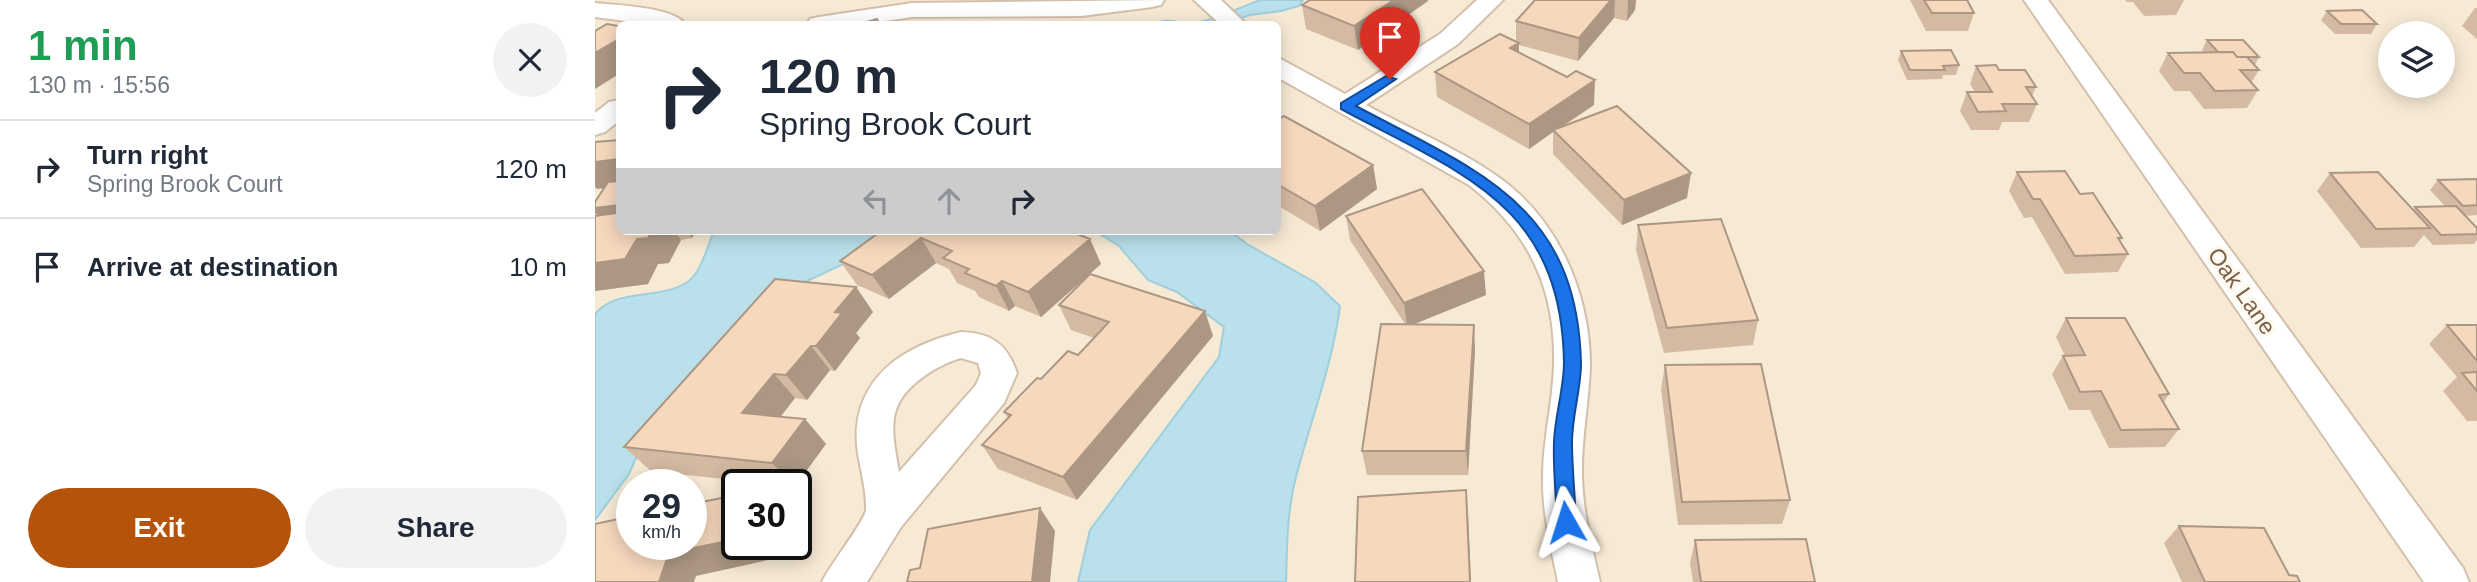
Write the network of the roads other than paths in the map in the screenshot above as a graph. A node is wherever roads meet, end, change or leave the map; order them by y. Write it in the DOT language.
graph roads {
  1 [pos="1152,0"];
  2 [pos="1491,0"];
  3 [pos="2036,0"];
  4 [pos="595,10"];
  5 [pos="663,21"];
  6 [pos="839,21"];
  7 [pos="1281,67"];
  8 [pos="1346,106"];
  9 [pos="616,110"];
  10 [pos="595,126"];
  11 [pos="887,515"];
  12 [pos="843,582"];
  13 [pos="1579,582"];
  14 [pos="2448,582"];
  1 -- 6 [label="street"];
  2 -- 8 [label="street"];
  3 -- 14 [label="street, Oak Lane"];
  4 -- 5 [label="street"];
  7 -- 8 [label="street"];
  8 -- 13 [label="street"];
  9 -- 10 [label="street"];
  11 -- 12 [label="street"];
}
